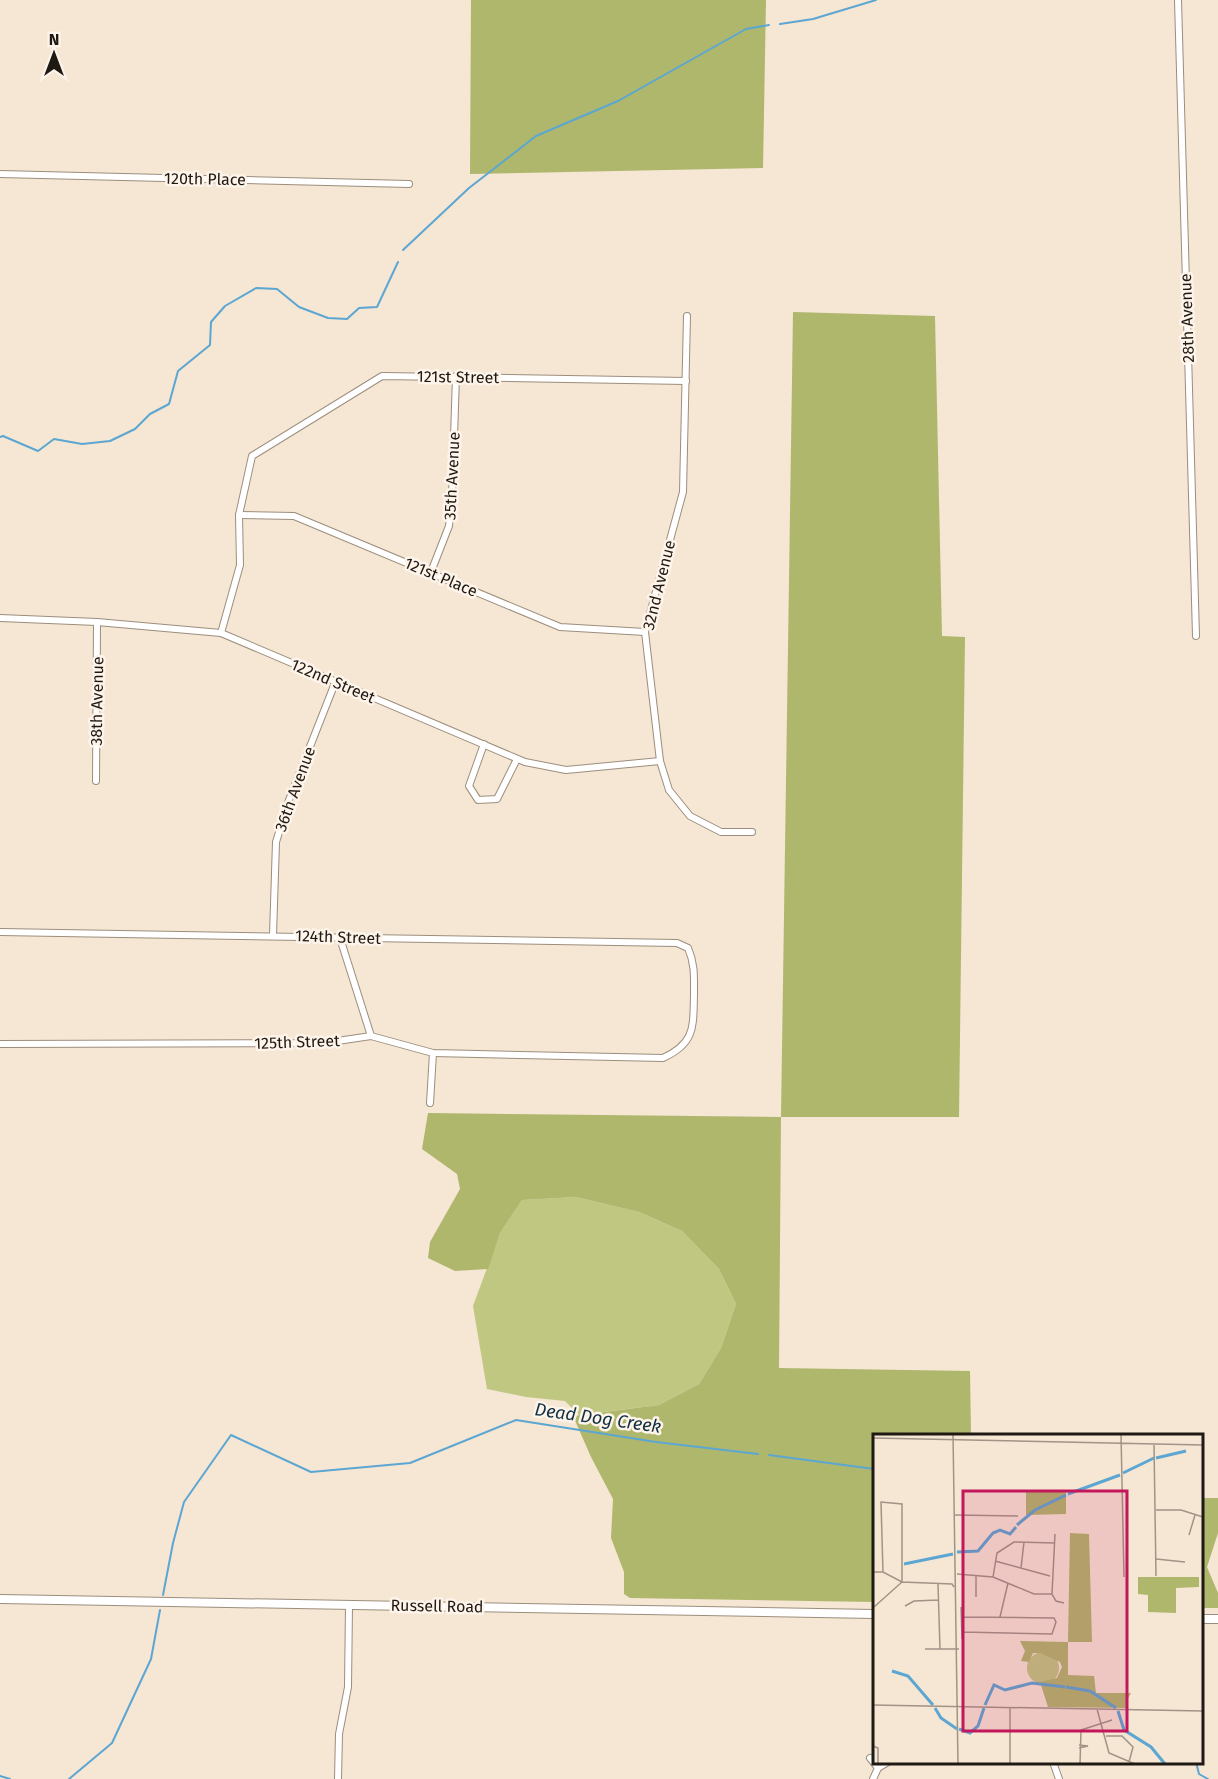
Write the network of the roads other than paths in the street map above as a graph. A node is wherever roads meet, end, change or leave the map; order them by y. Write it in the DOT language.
graph roads {
  1 [pos="1178,0"];
  2 [pos="0,174"];
  3 [pos="409,183"];
  4 [pos="687,316"];
  5 [pos="456,376"];
  6 [pos="686,381"];
  7 [pos="239,515"];
  8 [pos="431,572"];
  9 [pos="0,618"];
  10 [pos="97,622"];
  11 [pos="645,632"];
  12 [pos="221,633"];
  13 [pos="1196,636"];
  14 [pos="335,682"];
  15 [pos="484,744"];
  16 [pos="517,759"];
  17 [pos="660,761"];
  18 [pos="96,781"];
  19 [pos="752,832"];
  20 [pos="0,932"];
  21 [pos="273,935"];
  22 [pos="340,938"];
  23 [pos="371,1036"];
  24 [pos="0,1044"];
  25 [pos="433,1053"];
  26 [pos="663,1058"];
  27 [pos="430,1103"];
  28 [pos="0,1599"];
  29 [pos="349,1605"];
  30 [pos="873,1614"];
  31 [pos="1203,1618"];
  32 [pos="1218,1619"];
  33 [pos="870,1758"];
  34 [pos="873,1762"];
  35 [pos="875,1764"];
  36 [pos="885,1764"];
  37 [pos="1054,1764"];
  38 [pos="878,1768"];
  39 [pos="338,1779"];
  40 [pos="873,1779"];
  41 [pos="1059,1779"];
  1 -- 13 [label="street, 28th Avenue"];
  2 -- 3 [label="street, 120th Place"];
  4 -- 6 [label="street, 32nd Avenue"];
  5 -- 6 [label="street, 121st Street"];
  5 -- 7 [label="street, 121st Street"];
  5 -- 8 [label="street, 35th Avenue"];
  6 -- 11 [label="street, 32nd Avenue"];
  7 -- 8 [label="street, 121st Place"];
  7 -- 12 [label="street"];
  8 -- 11 [label="street, 121st Place"];
  9 -- 10 [label="street, 122nd Street"];
  10 -- 12 [label="street, 122nd Street"];
  10 -- 18 [label="street, 38th Avenue"];
  11 -- 17 [label="street, 32nd Avenue"];
  12 -- 14 [label="street, 122nd Street"];
  14 -- 15 [label="street, 122nd Street"];
  14 -- 21 [label="street, 36th Avenue"];
  15 -- 16 [label="street, 122nd Street"];
  15 -- 16 [label="street"];
  16 -- 17 [label="street, 122nd Street"];
  17 -- 19 [label="street, 32nd Avenue"];
  20 -- 21 [label="street, 124th Street"];
  21 -- 22 [label="street, 124th Street"];
  22 -- 23 [label="street"];
  22 -- 26 [label="street, 124th Street"];
  23 -- 24 [label="street, 125th Street"];
  23 -- 25 [label="street, 125th Street"];
  25 -- 26 [label="street, 125th Street"];
  25 -- 27 [label="street"];
  28 -- 29 [label="street, Russell Road"];
  29 -- 30 [label="street, Russell Road"];
  29 -- 39 [label="street"];
  31 -- 32 [label="street"];
  33 -- 34 [label="street"];
  35 -- 38 [label="street"];
  36 -- 38 [label="street"];
  37 -- 41 [label="street"];
  38 -- 40 [label="street"];
}
